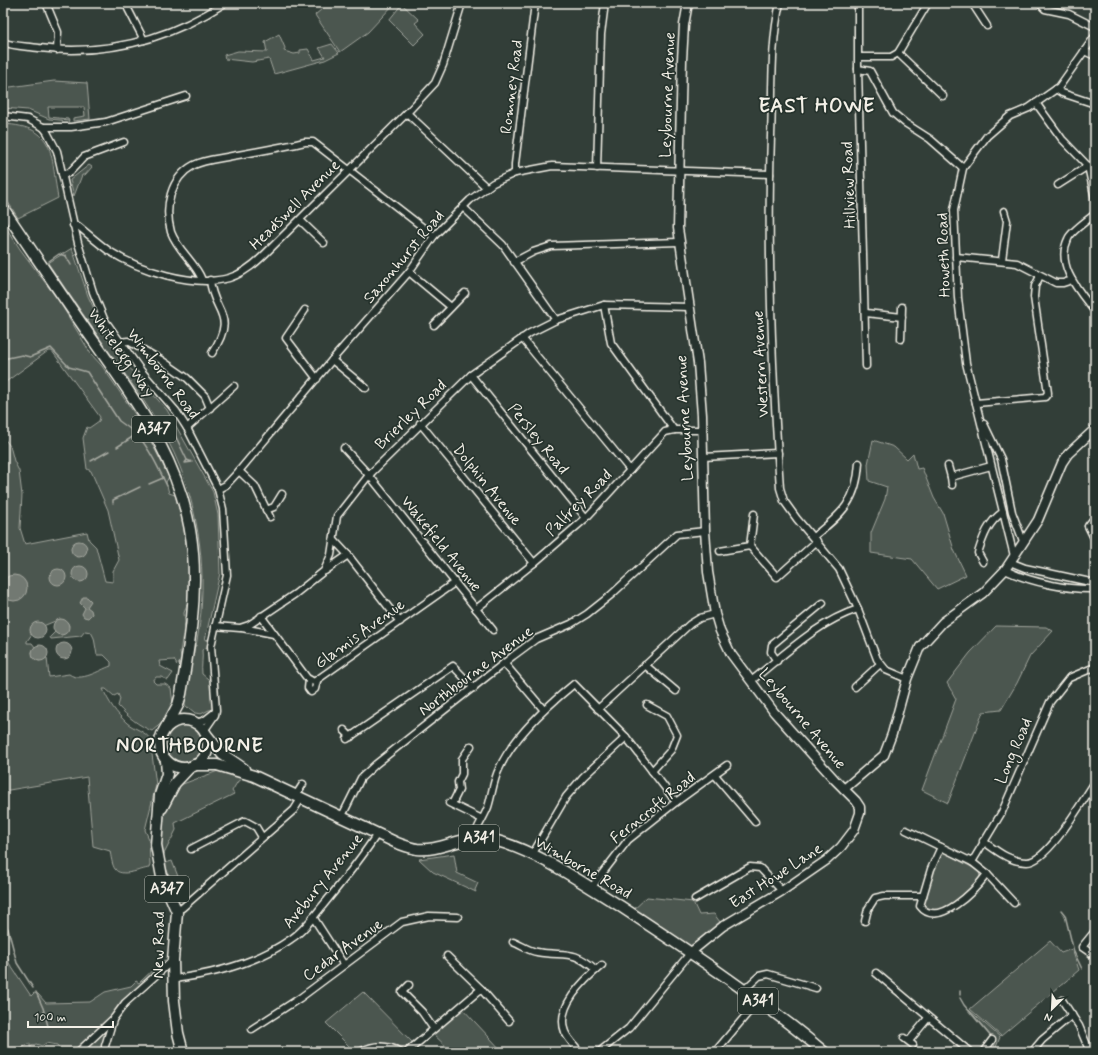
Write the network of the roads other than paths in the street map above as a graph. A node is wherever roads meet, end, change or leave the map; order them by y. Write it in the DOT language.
graph roads {
  1 [pos="46,3"];
  2 [pos="125,3"];
  3 [pos="225,3"];
  4 [pos="462,3"];
  5 [pos="536,3"];
  6 [pos="605,3"];
  7 [pos="688,3"];
  8 [pos="780,3"];
  9 [pos="858,3"];
  10 [pos="928,3"];
  11 [pos="972,3"];
  12 [pos="1039,3"];
  13 [pos="987,26"];
  14 [pos="1095,27"];
  15 [pos="1095,36"];
  16 [pos="144,40"];
  17 [pos="3,42"];
  18 [pos="56,50"];
  19 [pos="1084,51"];
  20 [pos="898,53"];
  21 [pos="1095,56"];
  22 [pos="858,57"];
  23 [pos="858,69"];
  24 [pos="1056,90"];
  25 [pos="186,96"];
  26 [pos="943,96"];
  27 [pos="1036,103"];
  28 [pos="1095,104"];
  29 [pos="407,113"];
  30 [pos="3,116"];
  31 [pos="43,127"];
  32 [pos="124,142"];
  33 [pos="1088,166"];
  34 [pos="597,168"];
  35 [pos="963,168"];
  36 [pos="349,170"];
  37 [pos="679,170"];
  38 [pos="515,173"];
  39 [pos="62,174"];
  40 [pos="770,174"];
  41 [pos="1058,185"];
  42 [pos="486,187"];
  43 [pos="1095,199"];
  44 [pos="3,208"];
  45 [pos="464,208"];
  46 [pos="1004,211"];
  47 [pos="1095,214"];
  48 [pos="300,220"];
  49 [pos="73,225"];
  50 [pos="434,236"];
  51 [pos="679,242"];
  52 [pos="324,243"];
  53 [pos="956,257"];
  54 [pos="1002,260"];
  55 [pos="514,262"];
  56 [pos="409,272"];
  57 [pos="1040,276"];
  58 [pos="202,280"];
  59 [pos="210,280"];
  60 [pos="1072,280"];
  61 [pos="465,293"];
  62 [pos="604,306"];
  63 [pos="451,307"];
  64 [pos="690,307"];
  65 [pos="902,307"];
  66 [pos="304,310"];
  67 [pos="1095,312"];
  68 [pos="866,313"];
  69 [pos="902,316"];
  70 [pos="556,320"];
  71 [pos="434,325"];
  72 [pos="522,338"];
  73 [pos="901,339"];
  74 [pos="119,342"];
  75 [pos="212,353"];
  76 [pos="332,360"];
  77 [pos="866,366"];
  78 [pos="470,375"];
  79 [pos="317,379"];
  80 [pos="234,386"];
  81 [pos="366,388"];
  82 [pos="976,403"];
  83 [pos="210,408"];
  84 [pos="978,412"];
  85 [pos="420,423"];
  86 [pos="187,428"];
  87 [pos="1095,429"];
  88 [pos="674,430"];
  89 [pos="702,430"];
  90 [pos="344,448"];
  91 [pos="778,453"];
  92 [pos="703,457"];
  93 [pos="859,463"];
  94 [pos="948,466"];
  95 [pos="991,466"];
  96 [pos="630,470"];
  97 [pos="239,471"];
  98 [pos="369,475"];
  99 [pos="952,477"];
  100 [pos="952,485"];
  101 [pos="218,489"];
  102 [pos="282,494"];
  103 [pos="266,510"];
  104 [pos="1003,512"];
  105 [pos="754,514"];
  106 [pos="270,517"];
  107 [pos="1095,517"];
  108 [pos="586,518"];
  109 [pos="704,531"];
  110 [pos="815,539"];
  111 [pos="334,540"];
  112 [pos="1095,540"];
  113 [pos="1023,541"];
  114 [pos="750,546"];
  115 [pos="720,551"];
  116 [pos="348,555"];
  117 [pos="1012,559"];
  118 [pos="983,562"];
  119 [pos="534,563"];
  120 [pos="1005,570"];
  121 [pos="324,571"];
  122 [pos="454,583"];
  123 [pos="1095,583"];
  124 [pos="1095,589"];
  125 [pos="823,603"];
  126 [pos="476,609"];
  127 [pos="858,609"];
  128 [pos="715,614"];
  129 [pos="261,616"];
  130 [pos="400,622"];
  131 [pos="215,626"];
  132 [pos="240,628"];
  133 [pos="493,630"];
  134 [pos="274,634"];
  135 [pos="777,661"];
  136 [pos="504,663"];
  137 [pos="880,664"];
  138 [pos="645,665"];
  139 [pos="1095,667"];
  140 [pos="907,679"];
  141 [pos="309,680"];
  142 [pos="317,681"];
  143 [pos="751,681"];
  144 [pos="855,687"];
  145 [pos="474,688"];
  146 [pos="676,691"];
  147 [pos="181,694"];
  148 [pos="647,705"];
  149 [pos="543,709"];
  150 [pos="598,709"];
  151 [pos="216,710"];
  152 [pos="192,722"];
  153 [pos="165,729"];
  154 [pos="344,730"];
  155 [pos="205,732"];
  156 [pos="626,736"];
  157 [pos="471,746"];
  158 [pos="166,760"];
  159 [pos="716,765"];
  160 [pos="727,765"];
  161 [pos="192,766"];
  162 [pos="721,770"];
  163 [pos="652,771"];
  164 [pos="715,775"];
  165 [pos="254,776"];
  166 [pos="1095,782"];
  167 [pos="303,784"];
  168 [pos="844,789"];
  169 [pos="299,796"];
  170 [pos="676,802"];
  171 [pos="756,812"];
  172 [pos="342,816"];
  173 [pos="750,816"];
  174 [pos="158,817"];
  175 [pos="482,819"];
  176 [pos="755,822"];
  177 [pos="906,830"];
  178 [pos="377,834"];
  179 [pos="262,837"];
  180 [pos="474,838"];
  181 [pos="983,841"];
  182 [pos="941,848"];
  183 [pos="191,849"];
  184 [pos="532,855"];
  185 [pos="972,862"];
  186 [pos="987,874"];
  187 [pos="591,888"];
  188 [pos="782,891"];
  189 [pos="923,896"];
  190 [pos="695,899"];
  191 [pos="1014,903"];
  192 [pos="182,908"];
  193 [pos="313,917"];
  194 [pos="458,917"];
  195 [pos="865,921"];
  196 [pos="1095,931"];
  197 [pos="513,942"];
  198 [pos="691,952"];
  199 [pos="447,956"];
  200 [pos="1095,956"];
  201 [pos="173,960"];
  202 [pos="344,965"];
  203 [pos="602,965"];
  204 [pos="596,970"];
  205 [pos="876,974"];
  206 [pos="174,978"];
  207 [pos="409,985"];
  208 [pos="816,988"];
  209 [pos="481,989"];
  210 [pos="744,990"];
  211 [pos="1062,1000"];
  212 [pos="758,1001"];
  213 [pos="1072,1016"];
  214 [pos="114,1018"];
  215 [pos="928,1018"];
  216 [pos="509,1021"];
  217 [pos="433,1028"];
  218 [pos="252,1029"];
  219 [pos="992,1040"];
  220 [pos="909,1041"];
  221 [pos="105,1046"];
  222 [pos="78,1052"];
  223 [pos="184,1052"];
  224 [pos="360,1052"];
  225 [pos="402,1052"];
  226 [pos="407,1052"];
  227 [pos="580,1052"];
  228 [pos="599,1052"];
  229 [pos="715,1052"];
  230 [pos="824,1052"];
  231 [pos="970,1052"];
  232 [pos="983,1052"];
  233 [pos="1032,1052"];
  234 [pos="1090,1052"];
  1 -- 18 [label="street"];
  2 -- 16 [label="street"];
  3 -- 16 [label="street"];
  4 -- 29 [label="street, Headswell Avenue"];
  5 -- 38 [label="street, Romney Road"];
  6 -- 34 [label="street"];
  7 -- 37 [label="street, Leybourne Avenue"];
  8 -- 40 [label="street, Western Avenue"];
  9 -- 22 [label="street, Hillview Road"];
  10 -- 20 [label="street"];
  11 -- 13 [label="street"];
  12 -- 14 [label="street"];
  15 -- 19 [label="street, Howeth Road"];
  16 -- 18 [label="street"];
  17 -- 18 [label="street"];
  19 -- 21 [label="street"];
  19 -- 24 [label="street, Howeth Road"];
  20 -- 22 [label="street"];
  20 -- 26 [label="street"];
  22 -- 23 [label="street, Hillview Road"];
  23 -- 35 [label="street"];
  23 -- 68 [label="street, Hillview Road"];
  24 -- 27 [label="street, Howeth Road"];
  24 -- 28 [label="street"];
  25 -- 31 [label="street"];
  27 -- 33 [label="street"];
  27 -- 35 [label="street, Howeth Road"];
  29 -- 36 [label="street, Headswell Avenue"];
  29 -- 42 [label="street"];
  30 -- 31 [label="street"];
  31 -- 39 [label="street, Wimborne Road"];
  32 -- 39 [label="street"];
  33 -- 41 [label="street"];
  33 -- 43 [label="street"];
  34 -- 37 [label="street, Saxonhurst Road"];
  34 -- 38 [label="street, Saxonhurst Road"];
  35 -- 53 [label="street, Howeth Road"];
  36 -- 48 [label="street, Headswell Avenue"];
  36 -- 50 [label="street"];
  36 -- 58 [label="street"];
  37 -- 40 [label="street, Saxonhurst Road"];
  37 -- 51 [label="street, Leybourne Avenue"];
  38 -- 42 [label="street, Saxonhurst Road"];
  39 -- 49 [label="street, Wimborne Road"];
  40 -- 91 [label="street, Western Avenue"];
  42 -- 45 [label="street, Saxonhurst Road"];
  44 -- 147 [label="main road, Whitelegg Way / A347"];
  45 -- 50 [label="street, Saxonhurst Road"];
  45 -- 55 [label="street"];
  46 -- 54 [label="street"];
  47 -- 60 [label="street"];
  48 -- 52 [label="street"];
  48 -- 59 [label="street, Headswell Avenue"];
  49 -- 58 [label="street, Headswell Avenue"];
  49 -- 74 [label="street, Wimborne Road"];
  50 -- 56 [label="street, Saxonhurst Road"];
  51 -- 55 [label="street"];
  51 -- 64 [label="street, Leybourne Avenue"];
  53 -- 54 [label="street"];
  53 -- 82 [label="street, Howeth Road"];
  54 -- 57 [label="street"];
  55 -- 70 [label="street"];
  56 -- 63 [label="street"];
  56 -- 76 [label="street, Saxonhurst Road"];
  57 -- 60 [label="street"];
  57 -- 82 [label="street"];
  58 -- 59 [label="street, Headswell Avenue"];
  59 -- 75 [label="street"];
  60 -- 67 [label="street"];
  61 -- 63 [label="street"];
  62 -- 64 [label="street, Brierley Road"];
  62 -- 70 [label="street, Brierley Road"];
  62 -- 88 [label="street"];
  63 -- 71 [label="street"];
  64 -- 89 [label="street, Leybourne Avenue"];
  65 -- 69 [label="street"];
  66 -- 79 [label="street"];
  68 -- 69 [label="street"];
  68 -- 77 [label="street, Hillview Road"];
  69 -- 73 [label="street"];
  70 -- 72 [label="street, Brierley Road"];
  72 -- 78 [label="street, Brierley Road"];
  72 -- 96 [label="street"];
  74 -- 83 [label="street"];
  74 -- 86 [label="street, Wimborne Road"];
  76 -- 79 [label="street, Saxonhurst Road"];
  76 -- 81 [label="street"];
  78 -- 85 [label="street, Brierley Road"];
  78 -- 108 [label="street, Persley Road"];
  79 -- 97 [label="street, Saxonhurst Road"];
  80 -- 83 [label="street"];
  82 -- 84 [label="street, Howeth Road"];
  83 -- 86 [label="street"];
  84 -- 95 [label="street, Howeth Road"];
  84 -- 113 [label="street, Howeth Road"];
  85 -- 98 [label="street, Brierley Road"];
  85 -- 119 [label="street, Dolphin Avenue"];
  86 -- 101 [label="street, Wimborne Road"];
  87 -- 113 [label="street"];
  88 -- 89 [label="street"];
  88 -- 96 [label="street, Palfrey Road"];
  89 -- 92 [label="street, Leybourne Avenue"];
  90 -- 98 [label="street, Wakefield Avenue"];
  91 -- 92 [label="street"];
  91 -- 110 [label="street, Western Avenue"];
  92 -- 109 [label="street, Leybourne Avenue"];
  93 -- 110 [label="street"];
  94 -- 99 [label="street"];
  95 -- 99 [label="street"];
  95 -- 104 [label="street, Howeth Road"];
  96 -- 108 [label="street, Palfrey Road"];
  97 -- 101 [label="street, Saxonhurst Road"];
  97 -- 103 [label="street"];
  98 -- 111 [label="street, Brierley Road"];
  98 -- 122 [label="street, Wakefield Avenue"];
  99 -- 100 [label="street"];
  101 -- 131 [label="street, Wimborne Road"];
  102 -- 103 [label="street"];
  103 -- 106 [label="street"];
  104 -- 117 [label="street, Howeth Road"];
  104 -- 118 [label="street"];
  105 -- 114 [label="street"];
  107 -- 112 [label="street"];
  108 -- 119 [label="street, Palfrey Road"];
  109 -- 128 [label="street, Leybourne Avenue"];
  109 -- 136 [label="street, Northbourne Avenue"];
  110 -- 114 [label="street"];
  110 -- 127 [label="street, Western Avenue"];
  111 -- 116 [label="street"];
  111 -- 121 [label="street, Brierley Road"];
  113 -- 117 [label="street"];
  114 -- 115 [label="street"];
  116 -- 121 [label="street"];
  116 -- 130 [label="street"];
  117 -- 120 [label="street"];
  117 -- 123 [label="street"];
  119 -- 126 [label="street, Palfrey Road"];
  120 -- 124 [label="street"];
  120 -- 140 [label="street"];
  121 -- 129 [label="street, Brierley Road"];
  122 -- 126 [label="street, Wakefield Avenue"];
  122 -- 130 [label="street, Glamis Avenue"];
  125 -- 135 [label="street"];
  126 -- 133 [label="street, Wakefield Avenue"];
  127 -- 135 [label="street"];
  127 -- 137 [label="street, Western Avenue"];
  128 -- 138 [label="street"];
  128 -- 143 [label="street, Leybourne Avenue"];
  129 -- 132 [label="street, Brierley Road"];
  129 -- 134 [label="street, Glamis Avenue"];
  130 -- 142 [label="street, Glamis Avenue"];
  131 -- 132 [label="street"];
  131 -- 151 [label="street, Wimborne Road"];
  132 -- 134 [label="street"];
  134 -- 141 [label="street, Glamis Avenue"];
  135 -- 143 [label="street"];
  136 -- 145 [label="street, Northbourne Avenue"];
  136 -- 149 [label="street"];
  137 -- 140 [label="street"];
  137 -- 144 [label="street"];
  138 -- 146 [label="street"];
  138 -- 150 [label="street"];
  139 -- 181 [label="street, Long Road"];
  140 -- 168 [label="street"];
  141 -- 142 [label="street, Glamis Avenue"];
  141 -- 142 [label="street"];
  143 -- 168 [label="street, Leybourne Avenue"];
  145 -- 154 [label="street"];
  145 -- 172 [label="street, Northbourne Avenue"];
  147 -- 152 [label="main road, Whitelegg Way / A347"];
  147 -- 153 [label="main road, Whitelegg Way / A347"];
  148 -- 163 [label="street"];
  149 -- 150 [label="street"];
  149 -- 175 [label="street"];
  150 -- 156 [label="street"];
  151 -- 152 [label="street"];
  151 -- 155 [label="street"];
  152 -- 153 [label="main road"];
  152 -- 155 [label="main road"];
  153 -- 158 [label="main road"];
  155 -- 161 [label="main road"];
  155 -- 165 [label="main road, Wimborne Road / A341"];
  156 -- 163 [label="street"];
  156 -- 184 [label="street"];
  157 -- 175 [label="street"];
  158 -- 161 [label="main road"];
  158 -- 174 [label="main road, New Road / A347"];
  159 -- 162 [label="street"];
  160 -- 162 [label="street, Ferncroft Road"];
  161 -- 165 [label="main road, Wimborne Road / A341"];
  161 -- 174 [label="main road, New Road / A347"];
  162 -- 164 [label="street, Ferncroft Road"];
  163 -- 170 [label="street"];
  164 -- 170 [label="street, Ferncroft Road"];
  164 -- 173 [label="street"];
  165 -- 169 [label="main road, Wimborne Road / A341"];
  166 -- 181 [label="street"];
  167 -- 169 [label="street"];
  168 -- 188 [label="street, East Howe Lane"];
  169 -- 172 [label="main road, Wimborne Road / A341"];
  169 -- 179 [label="street, New Road"];
  170 -- 187 [label="street, Ferncroft Road"];
  171 -- 173 [label="street"];
  172 -- 178 [label="main road, Wimborne Road / A341"];
  173 -- 176 [label="street"];
  174 -- 201 [label="main road, New Road / A347"];
  175 -- 180 [label="street"];
  177 -- 182 [label="street"];
  178 -- 180 [label="main road, Wimborne Road / A341"];
  178 -- 193 [label="street, Avebury Avenue"];
  179 -- 183 [label="street"];
  179 -- 192 [label="street, New Road"];
  180 -- 184 [label="main road, Wimborne Road / A341"];
  181 -- 185 [label="street, Long Road"];
  182 -- 185 [label="street"];
  182 -- 189 [label="street"];
  184 -- 187 [label="main road, Wimborne Road / A341"];
  185 -- 186 [label="street"];
  186 -- 189 [label="street"];
  186 -- 191 [label="street"];
  187 -- 198 [label="main road, Wimborne Road / A341"];
  188 -- 190 [label="street"];
  188 -- 198 [label="street, East Howe Lane"];
  189 -- 195 [label="street"];
  193 -- 202 [label="street"];
  193 -- 206 [label="street, Avebury Avenue"];
  194 -- 202 [label="street, Cedar Avenue"];
  196 -- 200 [label="street"];
  197 -- 204 [label="street"];
  198 -- 210 [label="main road, Wimborne Road / A341"];
  198 -- 228 [label="street"];
  199 -- 209 [label="street"];
  201 -- 206 [label="main road, New Road / A347"];
  201 -- 214 [label="street"];
  202 -- 218 [label="street, Cedar Avenue"];
  203 -- 204 [label="street"];
  204 -- 227 [label="street"];
  205 -- 215 [label="street"];
  206 -- 223 [label="main road, New Road / A347"];
  207 -- 217 [label="street"];
  208 -- 210 [label="street"];
  209 -- 216 [label="street"];
  209 -- 217 [label="street"];
  210 -- 212 [label="main road, Wimborne Road / A341"];
  211 -- 213 [label="street"];
  212 -- 229 [label="street"];
  212 -- 230 [label="main road, Wimborne Road / A341"];
  213 -- 233 [label="street"];
  213 -- 234 [label="street"];
  214 -- 221 [label="street"];
  214 -- 222 [label="street"];
  215 -- 220 [label="street"];
  215 -- 231 [label="street"];
  217 -- 226 [label="street"];
  219 -- 232 [label="street"];
  224 -- 225 [label="street"];
}
